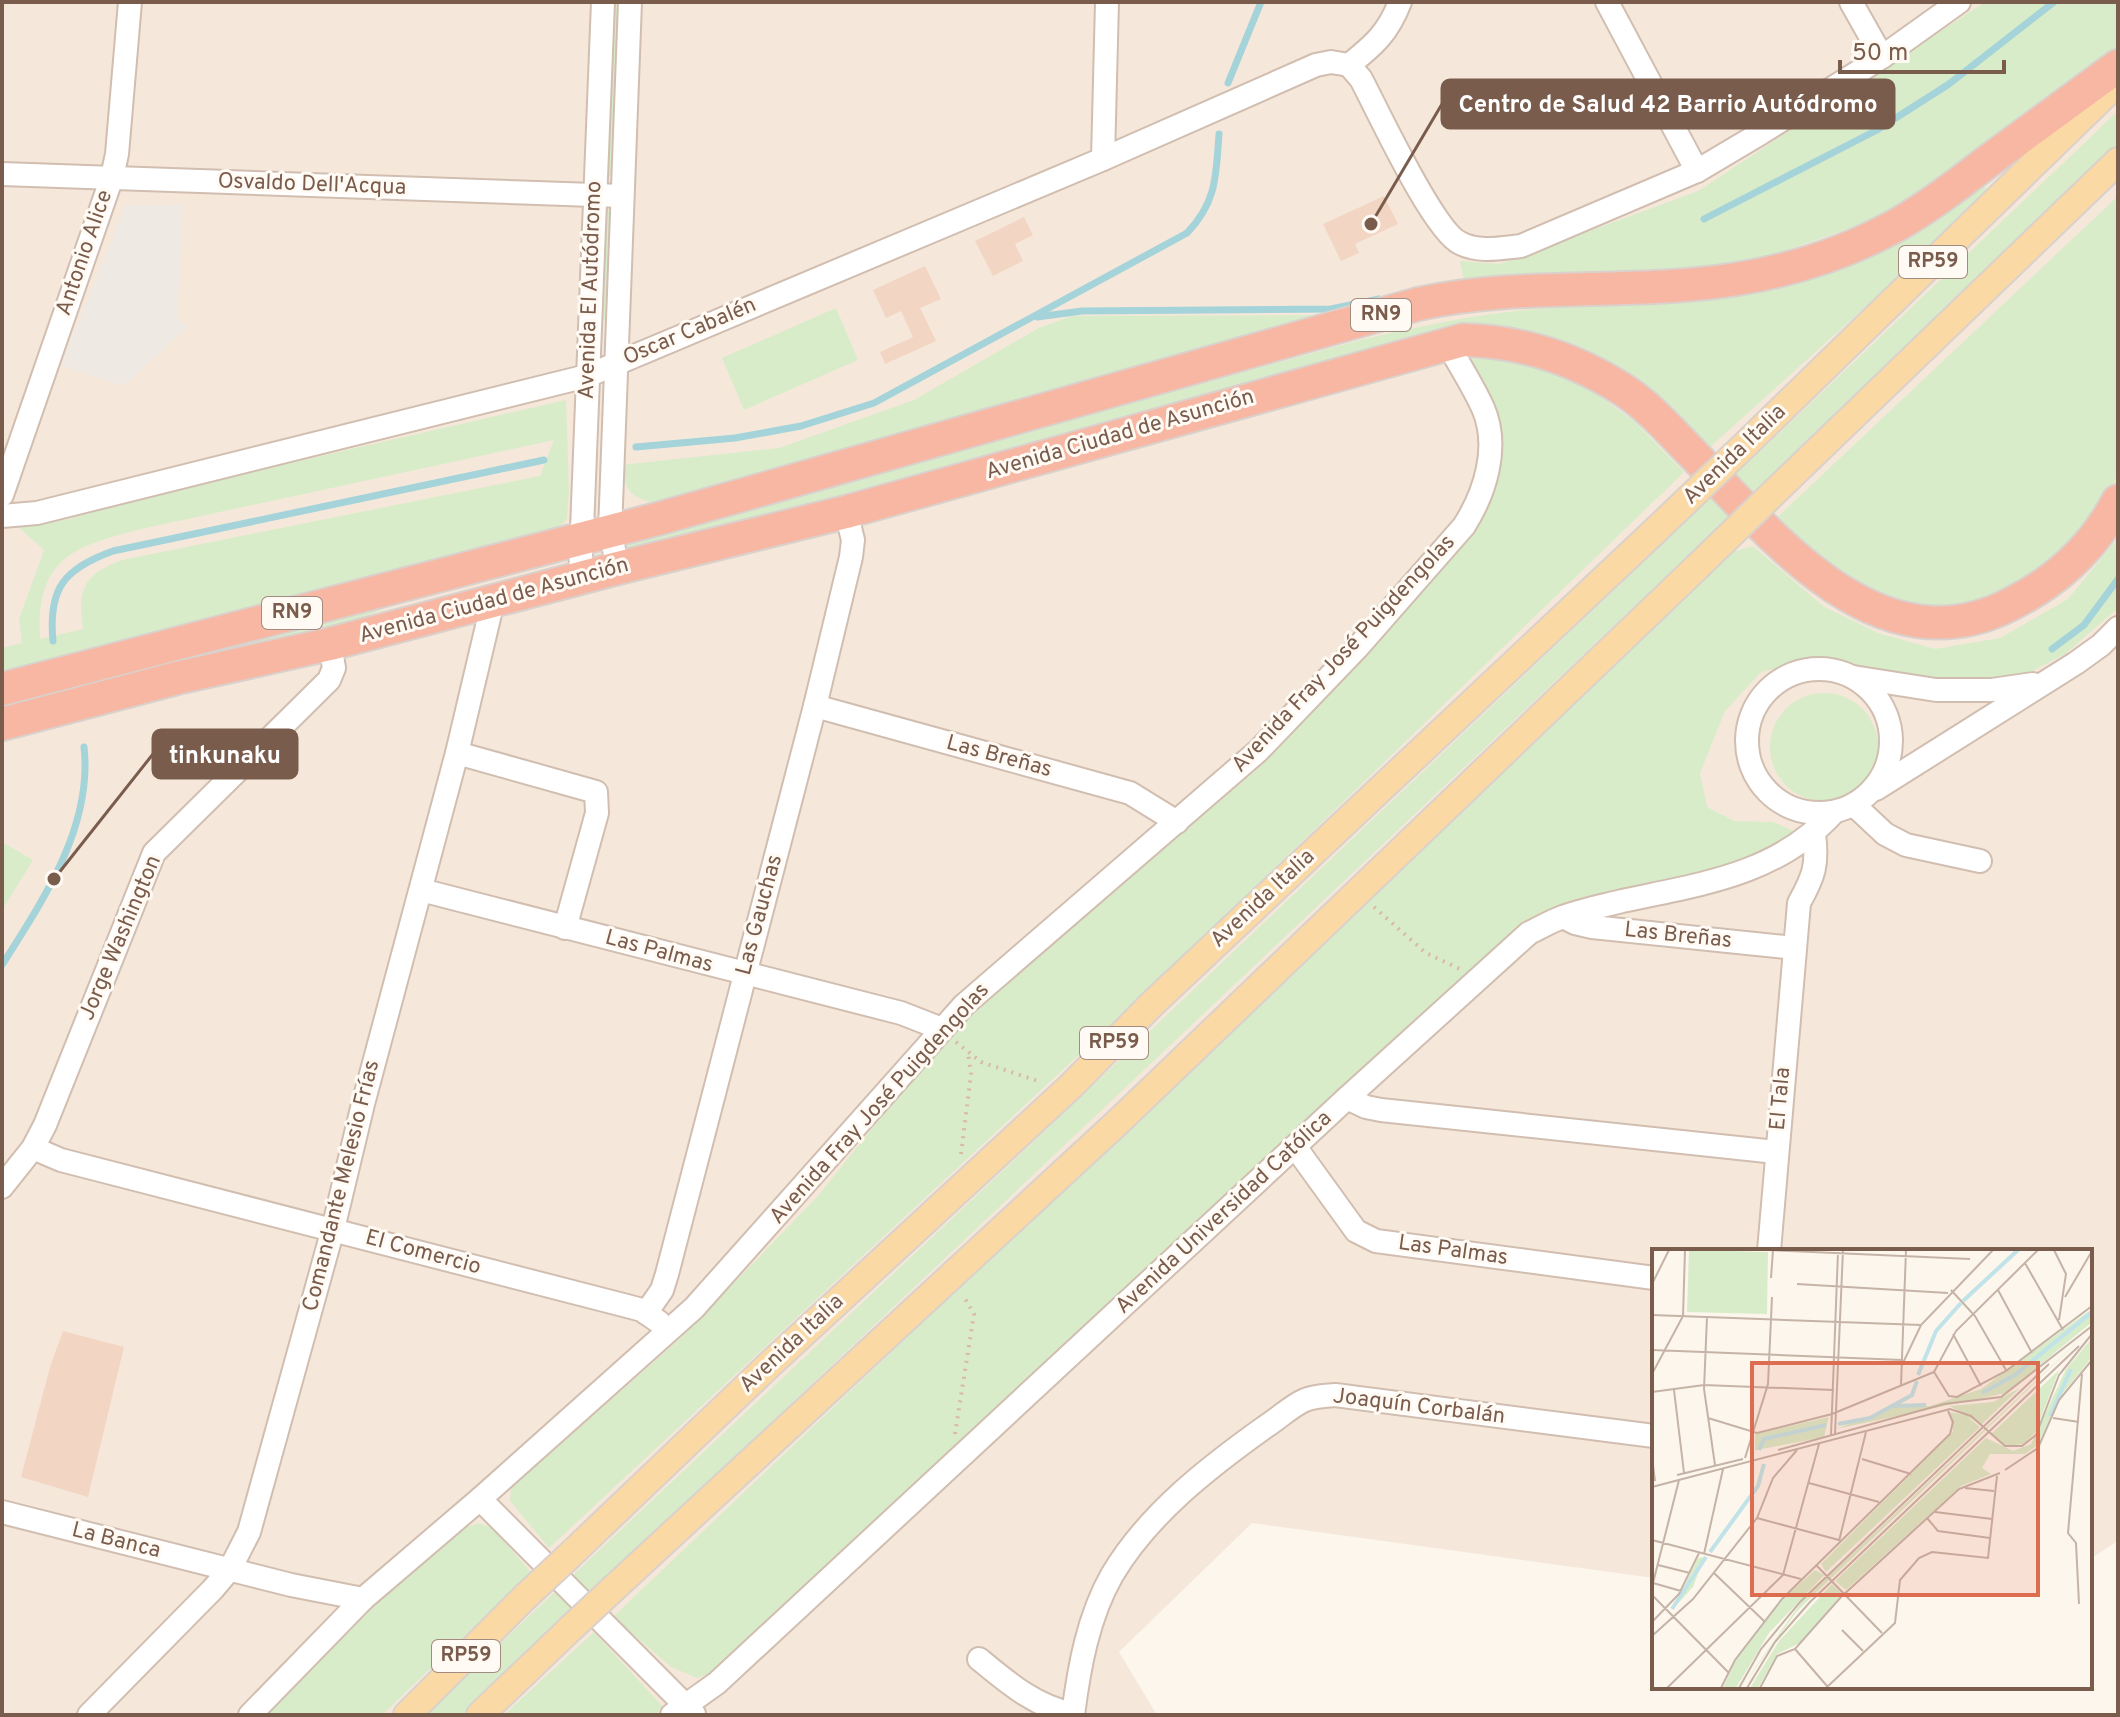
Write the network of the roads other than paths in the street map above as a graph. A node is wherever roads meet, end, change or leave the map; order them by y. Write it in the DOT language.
graph roads {
  1 [pos="130,2"];
  2 [pos="603,2"];
  3 [pos="630,2"];
  4 [pos="1400,2"];
  5 [pos="1607,2"];
  6 [pos="1851,2"];
  7 [pos="1959,2"];
  8 [pos="1111,6"];
  9 [pos="1882,57"];
  10 [pos="1349,65"];
  11 [pos="2118,66"];
  12 [pos="2118,82"];
  13 [pos="1103,159"];
  14 [pos="2118,161"];
  15 [pos="1697,171"];
  16 [pos="2,174"];
  17 [pos="112,177"];
  18 [pos="596,196"];
  19 [pos="622,196"];
  20 [pos="1447,343"];
  21 [pos="615,363"];
  22 [pos="587,376"];
  23 [pos="2,495"];
  24 [pos="2118,501"];
  25 [pos="846,512"];
  26 [pos="2,516"];
  27 [pos="596,534"];
  28 [pos="618,568"];
  29 [pos="580,579"];
  30 [pos="493,601"];
  31 [pos="2118,628"];
  32 [pos="330,644"];
  33 [pos="1853,677"];
  34 [pos="2043,683"];
  35 [pos="2,689"];
  36 [pos="815,706"];
  37 [pos="2,724"];
  38 [pos="457,753"];
  39 [pos="1853,803"];
  40 [pos="1177,822"];
  41 [pos="1814,834"];
  42 [pos="1980,861"];
  43 [pos="421,890"];
  44 [pos="1563,917"];
  45 [pos="565,928"];
  46 [pos="1795,948"];
  47 [pos="745,975"];
  48 [pos="942,1029"];
  49 [pos="1347,1098"];
  50 [pos="33,1148"];
  51 [pos="1296,1148"];
  52 [pos="1776,1152"];
  53 [pos="2,1187"];
  54 [pos="333,1229"];
  55 [pos="1769,1249"];
  56 [pos="1652,1278"];
  57 [pos="646,1313"];
  58 [pos="670,1329"];
  59 [pos="1652,1436"];
  60 [pos="480,1499"];
  61 [pos="2,1512"];
  62 [pos="230,1569"];
  63 [pos="363,1599"];
  64 [pos="979,1659"];
  65 [pos="684,1712"];
  66 [pos="1073,1714"];
  67 [pos="89,1715"];
  68 [pos="250,1715"];
  69 [pos="407,1715"];
  70 [pos="480,1715"];
  1 -- 17 [label="street, Antonio Alice"];
  2 -- 18 [label="street, Avenida El Autódromo"];
  3 -- 19 [label="street, Avenida El Autódromo"];
  4 -- 10 [label="street"];
  5 -- 15 [label="street"];
  6 -- 9 [label="street"];
  7 -- 9 [label="street"];
  8 -- 13 [label="street"];
  9 -- 15 [label="street"];
  10 -- 13 [label="street, Oscar Cabalén"];
  10 -- 15 [label="street"];
  11 -- 27 [label="highway, Avenida Ciudad de Asunción / RN9"];
  12 -- 69 [label="main road, Avenida Italia / RP59, bridge"];
  13 -- 21 [label="street, Oscar Cabalén"];
  14 -- 70 [label="main road, RP59, bridge"];
  16 -- 17 [label="street, Osvaldo Dell'Acqua"];
  17 -- 18 [label="street, Osvaldo Dell'Acqua"];
  17 -- 23 [label="street, Antonio Alice"];
  18 -- 19 [label="street, Osvaldo Dell'Acqua"];
  18 -- 22 [label="street, Avenida El Autódromo"];
  19 -- 21 [label="street, Avenida El Autódromo"];
  20 -- 24 [label="highway, Avenida Ciudad de Asunción / RN9"];
  20 -- 25 [label="highway, Avenida Ciudad de Asunción / RN9"];
  20 -- 40 [label="street, Avenida Fray José Puigdengolas"];
  21 -- 22 [label="street, Oscar Cabalén"];
  21 -- 27 [label="street, Avenida El Autódromo"];
  22 -- 26 [label="street, Oscar Cabalén"];
  22 -- 27 [label="street, Avenida El Autódromo"];
  25 -- 28 [label="highway, Avenida Ciudad de Asunción / RN9"];
  25 -- 36 [label="street, Las Gauchas"];
  27 -- 28 [label="street, Avenida El Autódromo"];
  27 -- 29 [label="street, Avenida El Autódromo"];
  27 -- 35 [label="highway, Avenida Ciudad de Asunción / RN9"];
  28 -- 29 [label="highway, Avenida Ciudad de Asunción / RN9"];
  29 -- 30 [label="highway, Avenida Ciudad de Asunción / RN9"];
  30 -- 32 [label="highway, Avenida Ciudad de Asunción / RN9"];
  30 -- 38 [label="street, Comandante Melesio Frías"];
  31 -- 34 [label="street, Avenida Universidad Católica"];
  32 -- 37 [label="highway, Avenida Ciudad de Asunción / RN9"];
  32 -- 50 [label="street, Jorge Washington"];
  33 -- 34 [label="street, Avenida Universidad Católica"];
  33 -- 39 [label="street, Avenida Universidad Católica"];
  33 -- 39 [label="street, Avenida Universidad Católica"];
  34 -- 39 [label="street, Avenida Universidad Católica"];
  36 -- 40 [label="street, Las Breñas"];
  36 -- 47 [label="street, Las Gauchas"];
  38 -- 43 [label="street, Comandante Melesio Frías"];
  38 -- 45 [label="street"];
  39 -- 41 [label="street, Avenida Universidad Católica"];
  39 -- 42 [label="street"];
  40 -- 48 [label="street, Avenida Fray José Puigdengolas"];
  41 -- 44 [label="street, Avenida Universidad Católica"];
  41 -- 46 [label="street, El Tala"];
  43 -- 45 [label="street, Las Palmas"];
  43 -- 54 [label="street, Comandante Melesio Frías"];
  44 -- 46 [label="street, Las Breñas"];
  44 -- 49 [label="street, Avenida Universidad Católica"];
  45 -- 47 [label="street, Las Palmas"];
  46 -- 52 [label="street, El Tala"];
  47 -- 48 [label="street, Las Palmas"];
  47 -- 57 [label="street, Las Gauchas"];
  48 -- 58 [label="street, Avenida Fray José Puigdengolas"];
  49 -- 51 [label="street, Avenida Universidad Católica"];
  49 -- 52 [label="street"];
  50 -- 53 [label="street, Jorge Washington"];
  50 -- 54 [label="street, El Comercio"];
  51 -- 56 [label="street, Las Palmas"];
  51 -- 65 [label="street, Avenida Universidad Católica"];
  52 -- 55 [label="street, El Tala"];
  54 -- 57 [label="street, El Comercio"];
  54 -- 62 [label="street, Comandante Melesio Frías"];
  57 -- 58 [label="street, El Comercio"];
  58 -- 60 [label="street, Avenida Fray José Puigdengolas"];
  59 -- 66 [label="street, Joaquín Corbalán"];
  60 -- 63 [label="street, Avenida Fray José Puigdengolas"];
  60 -- 65 [label="street"];
  61 -- 62 [label="street, La Banca"];
  62 -- 63 [label="street, La Banca"];
  62 -- 67 [label="street, Comandante Melesio Frías"];
  63 -- 68 [label="street, Avenida Fray José Puigdengolas"];
  64 -- 66 [label="street"];
}
